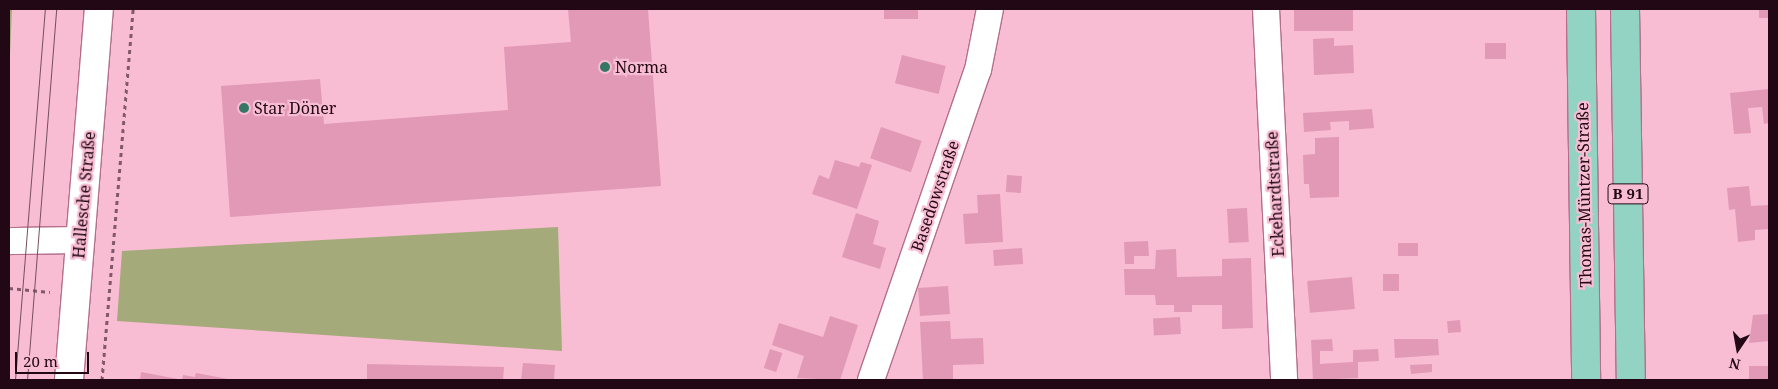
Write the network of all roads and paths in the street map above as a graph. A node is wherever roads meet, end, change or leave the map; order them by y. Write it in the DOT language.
graph roads {
  1 [pos="100,9"];
  2 [pos="133,9"];
  3 [pos="990,9"];
  4 [pos="1266,9"];
  5 [pos="1581,9"];
  6 [pos="1625,9"];
  7 [pos="81,240"];
  8 [pos="9,241"];
  9 [pos="69,380"];
  10 [pos="102,380"];
  11 [pos="870,380"];
  12 [pos="1284,380"];
  13 [pos="1586,380"];
  14 [pos="1631,380"];
  1 -- 7 [label="street, Hallesche Straße"];
  2 -- 10 [label="path"];
  3 -- 11 [label="street, Basedowstraße"];
  4 -- 12 [label="street, Eckehardtstraße"];
  5 -- 13 [label="main road, Thomas-Müntzer-Straße / B 91"];
  6 -- 14 [label="main road, B 91"];
  7 -- 8 [label="street"];
  7 -- 9 [label="street, Hallesche Straße"];
}
